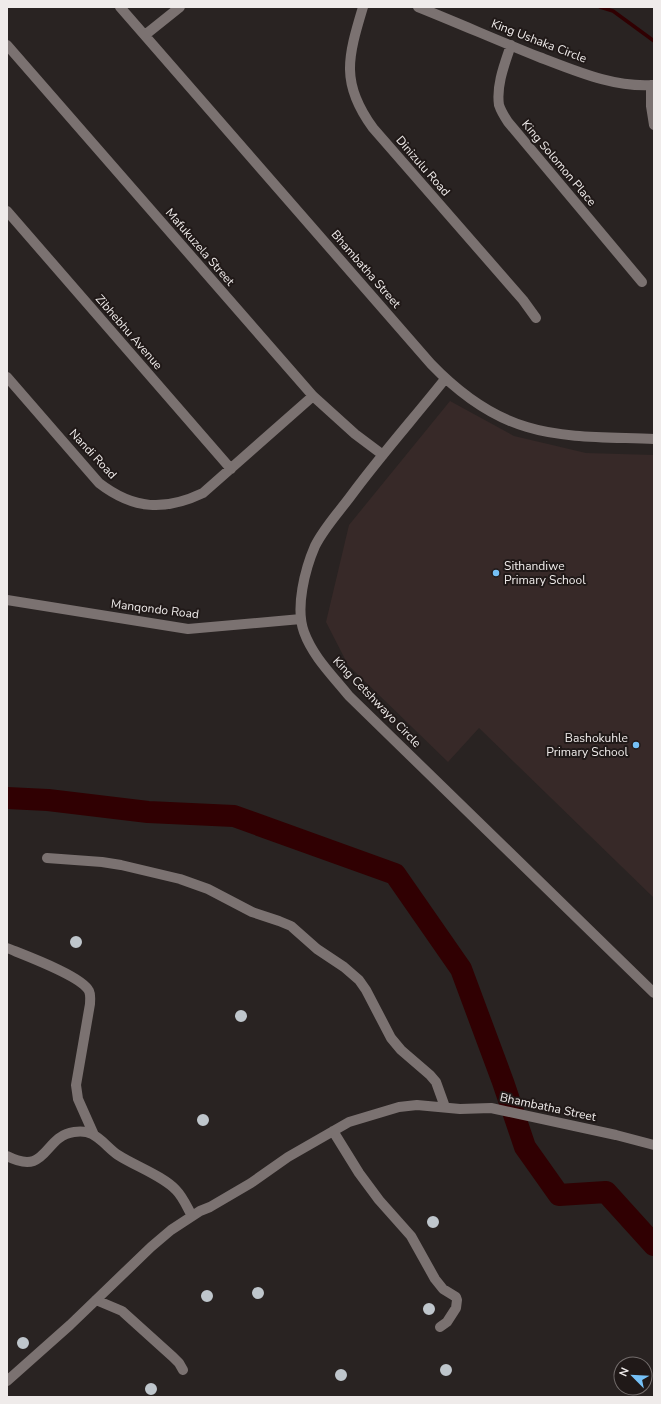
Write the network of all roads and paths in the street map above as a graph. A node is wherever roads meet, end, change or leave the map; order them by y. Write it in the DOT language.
graph roads {
  1 [pos="120,7"];
  2 [pos="180,7"];
  3 [pos="363,7"];
  4 [pos="418,7"];
  5 [pos="145,35"];
  6 [pos="7,45"];
  7 [pos="511,45"];
  8 [pos="653,85"];
  9 [pos="654,125"];
  10 [pos="7,211"];
  11 [pos="642,282"];
  12 [pos="536,318"];
  13 [pos="7,376"];
  14 [pos="445,379"];
  15 [pos="313,396"];
  16 [pos="654,439"];
  17 [pos="383,455"];
  18 [pos="231,469"];
  19 [pos="7,600"];
  20 [pos="301,619"];
  21 [pos="47,858"];
  22 [pos="7,948"];
  23 [pos="654,993"];
  24 [pos="440,1106"];
  25 [pos="333,1131"];
  26 [pos="94,1135"];
  27 [pos="654,1145"];
  28 [pos="7,1156"];
  29 [pos="192,1216"];
  30 [pos="96,1300"];
  31 [pos="440,1327"];
  32 [pos="183,1370"];
  33 [pos="7,1382"];
  1 -- 5 [label="street, Bhambatha Street"];
  2 -- 5 [label="street"];
  3 -- 12 [label="street, Dinizulu Road"];
  4 -- 7 [label="street, King Ushaka Circle"];
  5 -- 14 [label="street, Bhambatha Street"];
  6 -- 15 [label="street, Mafukuzela Street"];
  7 -- 8 [label="street, King Ushaka Circle"];
  7 -- 11 [label="street, King Solomon Place"];
  8 -- 9 [label="street"];
  10 -- 18 [label="street, Zibhebhu Avenue"];
  13 -- 18 [label="street, Nandi Road"];
  14 -- 16 [label="street, Bhambatha Street"];
  14 -- 17 [label="street, King Cetshwayo Circle"];
  15 -- 17 [label="street, Mafukuzela Street"];
  15 -- 18 [label="street, Nandi Road"];
  17 -- 20 [label="street, King Cetshwayo Circle"];
  19 -- 20 [label="street, Manqondo Road"];
  20 -- 23 [label="street, King Cetshwayo Circle"];
  21 -- 24 [label="street"];
  22 -- 26 [label="street"];
  24 -- 25 [label="street, Bhambatha Street"];
  24 -- 27 [label="street, Bhambatha Street"];
  25 -- 29 [label="street, Bhambatha Street"];
  25 -- 31 [label="street"];
  26 -- 28 [label="street"];
  26 -- 29 [label="street"];
  29 -- 30 [label="street, Bhambatha Street"];
  30 -- 32 [label="street"];
  30 -- 33 [label="street, Bhambatha Street"];
}
